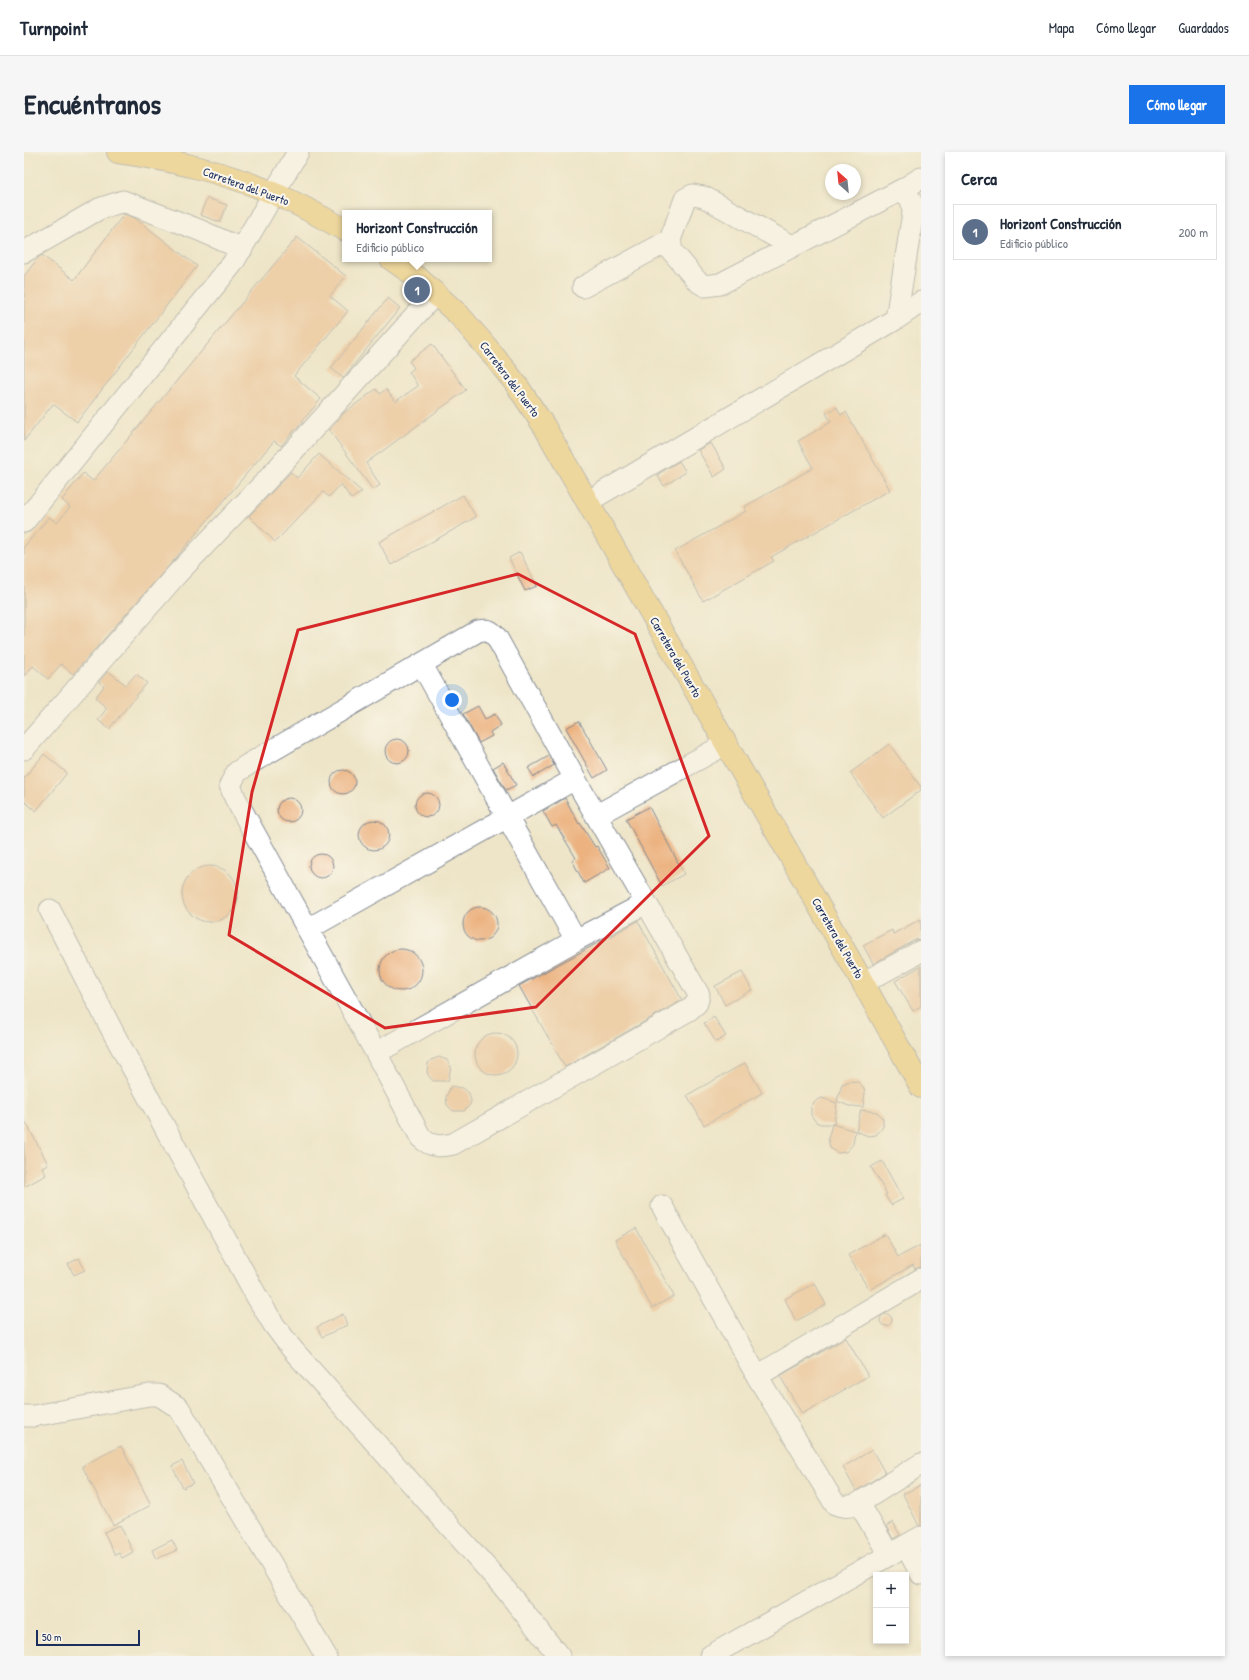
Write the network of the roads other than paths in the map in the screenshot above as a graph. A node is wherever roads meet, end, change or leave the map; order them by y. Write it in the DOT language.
graph roads {
  1 [pos="118,152"];
  2 [pos="298,152"];
  3 [pos="913,182"];
  4 [pos="274,193"];
  5 [pos="342,228"];
  6 [pos="670,240"];
  7 [pos="792,246"];
  8 [pos="242,249"];
  9 [pos="24,252"];
  10 [pos="395,262"];
  11 [pos="583,287"];
  12 [pos="435,294"];
  13 [pos="921,302"];
  14 [pos="896,319"];
  15 [pos="587,502"];
  16 [pos="24,522"];
  17 [pos="422,665"];
  18 [pos="726,744"];
  19 [pos="24,749"];
  20 [pos="575,779"];
  21 [pos="597,816"];
  22 [pos="507,817"];
  23 [pos="646,904"];
  24 [pos="50,910"];
  25 [pos="308,928"];
  26 [pos="576,940"];
  27 [pos="921,951"];
  28 [pos="863,983"];
  29 [pos="376,1053"];
  30 [pos="921,1087"];
  31 [pos="662,1206"];
  32 [pos="921,1279"];
  33 [pos="757,1376"];
  34 [pos="24,1416"];
  35 [pos="921,1464"];
  36 [pos="859,1503"];
  37 [pos="905,1546"];
  38 [pos="921,1574"];
  39 [pos="326,1656"];
  40 [pos="559,1656"];
  41 [pos="710,1656"];
  1 -- 4 [label="main road, Carretera del Puerto"];
  2 -- 4 [label="lane"];
  3 -- 7 [label="lane"];
  3 -- 14 [label="lane"];
  4 -- 5 [label="main road, Carretera del Puerto"];
  4 -- 8 [label="lane"];
  6 -- 7 [label="lane"];
  6 -- 7 [label="lane"];
  6 -- 11 [label="lane"];
  8 -- 9 [label="lane"];
  8 -- 16 [label="lane"];
  10 -- 12 [label="main road, Carretera del Puerto"];
  12 -- 15 [label="main road, Carretera del Puerto"];
  12 -- 19 [label="lane"];
  13 -- 14 [label="lane"];
  14 -- 15 [label="lane"];
  15 -- 18 [label="main road, Carretera del Puerto"];
  17 -- 20 [label="lane"];
  17 -- 22 [label="lane"];
  17 -- 25 [label="lane"];
  18 -- 21 [label="lane"];
  18 -- 28 [label="main road, Carretera del Puerto"];
  20 -- 21 [label="lane"];
  20 -- 22 [label="lane"];
  21 -- 23 [label="lane"];
  22 -- 25 [label="lane"];
  22 -- 26 [label="lane"];
  23 -- 26 [label="lane"];
  23 -- 29 [label="lane"];
  24 -- 40 [label="lane"];
  25 -- 29 [label="lane"];
  26 -- 29 [label="lane"];
  27 -- 28 [label="lane"];
  28 -- 30 [label="main road, Carretera del Puerto"];
  31 -- 33 [label="lane"];
  32 -- 33 [label="lane"];
  33 -- 36 [label="lane"];
  34 -- 39 [label="lane"];
  35 -- 36 [label="lane"];
  36 -- 37 [label="lane"];
  37 -- 38 [label="lane"];
  37 -- 41 [label="lane"];
}
